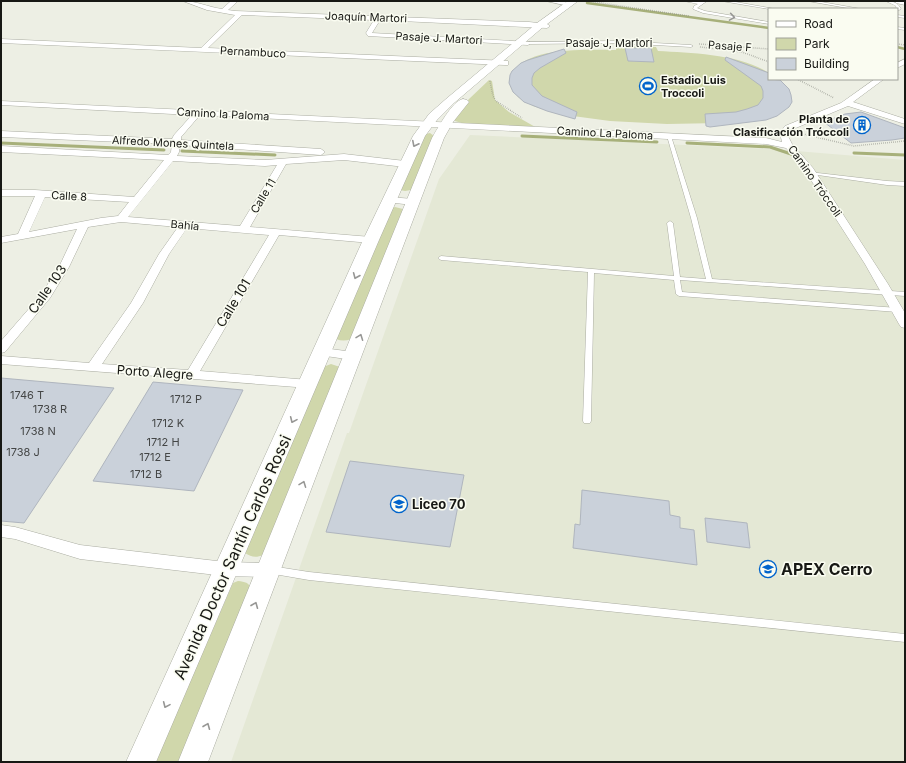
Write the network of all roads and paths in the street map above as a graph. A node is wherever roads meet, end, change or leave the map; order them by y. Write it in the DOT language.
graph roads {
  1 [pos="186,1"];
  2 [pos="235,1"];
  3 [pos="549,1"];
  4 [pos="587,1"];
  5 [pos="686,1"];
  6 [pos="705,1"];
  7 [pos="724,1"];
  8 [pos="810,1"];
  9 [pos="888,1"];
  10 [pos="900,1"];
  11 [pos="575,2"];
  12 [pos="905,2"];
  13 [pos="701,3"];
  14 [pos="768,8"];
  15 [pos="853,8"];
  16 [pos="898,10"];
  17 [pos="222,12"];
  18 [pos="240,14"];
  19 [pos="694,16"];
  20 [pos="378,18"];
  21 [pos="768,23"];
  22 [pos="543,25"];
  23 [pos="1,41"];
  24 [pos="522,44"];
  25 [pos="690,46"];
  26 [pos="203,50"];
  27 [pos="768,50"];
  28 [pos="768,62"];
  29 [pos="495,68"];
  30 [pos="799,80"];
  31 [pos="879,80"];
  32 [pos="1,103"];
  33 [pos="848,103"];
  34 [pos="198,113"];
  35 [pos="905,122"];
  36 [pos="436,125"];
  37 [pos="541,130"];
  38 [pos="784,133"];
  39 [pos="1,134"];
  40 [pos="669,136"];
  41 [pos="766,141"];
  42 [pos="905,141"];
  43 [pos="176,142"];
  44 [pos="790,146"];
  45 [pos="1,150"];
  46 [pos="171,157"];
  47 [pos="344,157"];
  48 [pos="283,162"];
  49 [pos="406,164"];
  50 [pos="811,173"];
  51 [pos="905,184"];
  52 [pos="1,193"];
  53 [pos="41,194"];
  54 [pos="137,200"];
  55 [pos="389,200"];
  56 [pos="413,202"];
  57 [pos="121,219"];
  58 [pos="670,223"];
  59 [pos="84,224"];
  60 [pos="184,225"];
  61 [pos="243,230"];
  62 [pos="275,233"];
  63 [pos="22,236"];
  64 [pos="1,240"];
  65 [pos="371,240"];
  66 [pos="441,258"];
  67 [pos="591,271"];
  68 [pos="677,278"];
  69 [pos="709,281"];
  70 [pos="889,294"];
  71 [pos="905,294"];
  72 [pos="898,310"];
  73 [pos="905,324"];
  74 [pos="1,349"];
  75 [pos="323,352"];
  76 [pos="353,356"];
  77 [pos="1,360"];
  78 [pos="93,368"];
  79 [pos="192,374"];
  80 [pos="309,384"];
  81 [pos="587,421"];
  82 [pos="1,532"];
  83 [pos="225,569"];
  84 [pos="269,570"];
  85 [pos="905,638"];
  86 [pos="142,762"];
  87 [pos="193,762"];
  1 -- 17 [label="street, Joaquín Martori"];
  2 -- 17 [label="street"];
  3 -- 11 [label="street"];
  4 -- 19 [label="path"];
  5 -- 13 [label="lane"];
  6 -- 13 [label="lane"];
  7 -- 14 [label="lane"];
  8 -- 15 [label="lane"];
  9 -- 16 [label="lane"];
  10 -- 12 [label="highway"];
  11 -- 22 [label="street, Avenida Doctor Santín Carlos Rossi"];
  13 -- 21 [label="lane, one-way"];
  17 -- 18 [label="street, Joaquín Martori"];
  18 -- 20 [label="street, Joaquín Martori"];
  18 -- 26 [label="street"];
  20 -- 22 [label="street, Joaquín Martori"];
  20 -- 24 [label="street, Pasaje J. Martori"];
  22 -- 24 [label="street, Avenida Doctor Santín Carlos Rossi"];
  23 -- 26 [label="street, Pernambuco"];
  24 -- 25 [label="lane, Pasaje J, Martori"];
  24 -- 29 [label="street, Avenida Doctor Santín Carlos Rossi"];
  25 -- 27 [label="path, Pasaje F"];
  25 -- 28 [label="path"];
  26 -- 29 [label="street, Pernambuco"];
  29 -- 36 [label="street, Avenida Doctor Santín Carlos Rossi"];
  29 -- 36 [label="street, Avenida Doctor Santín Carlos Rossi"];
  29 -- 37 [label="path"];
  30 -- 33 [label="path"];
  31 -- 33 [label="street, Camino Tróccoli"];
  32 -- 34 [label="street, Camino la Paloma"];
  33 -- 35 [label="street"];
  33 -- 38 [label="street, Camino Tróccoli"];
  34 -- 36 [label="street, Camino la Paloma"];
  34 -- 43 [label="street"];
  36 -- 37 [label="street, Camino La Paloma"];
  36 -- 49 [label="street, Avenida Doctor Santín Carlos Rossi, one-way"];
  36 -- 56 [label="street, Avenida Doctor Santín Carlos Rossi"];
  37 -- 40 [label="street, Camino La Paloma"];
  38 -- 41 [label="street, Camino La Paloma"];
  38 -- 42 [label="path"];
  38 -- 44 [label="street, Camino Tróccoli"];
  39 -- 43 [label="street, Alfredo Mones Quintela"];
  40 -- 41 [label="street, Camino La Paloma"];
  40 -- 69 [label="lane"];
  41 -- 44 [label="street, Camino La Paloma"];
  43 -- 46 [label="street"];
  43 -- 47 [label="street, Alfredo Mones Quintela"];
  44 -- 50 [label="street, Camino Tróccoli"];
  45 -- 46 [label="street, Alfredo Mones Quintela"];
  46 -- 48 [label="street, Alfredo Mones Quintela"];
  46 -- 54 [label="street"];
  47 -- 48 [label="street, Alfredo Mones Quintela"];
  47 -- 49 [label="street, Alfredo Mones Quintela"];
  48 -- 61 [label="street, Calle 11"];
  49 -- 55 [label="street, Avenida Doctor Santín Carlos Rossi"];
  50 -- 51 [label="lane"];
  50 -- 70 [label="street, Camino Tróccoli"];
  52 -- 53 [label="street, Calle 8"];
  53 -- 54 [label="street, Calle 8"];
  53 -- 63 [label="street"];
  54 -- 57 [label="street"];
  55 -- 56 [label="street"];
  55 -- 65 [label="street, Avenida Doctor Santín Carlos Rossi"];
  76 -- 56 [label="street, Avenida Doctor Santín Carlos Rossi, one-way"];
  57 -- 59 [label="street, Bahía"];
  57 -- 60 [label="street, Bahía"];
  58 -- 68 [label="lane"];
  59 -- 63 [label="street, Bahía"];
  59 -- 74 [label="street, Calle 103"];
  60 -- 61 [label="street, Bahía"];
  60 -- 78 [label="street"];
  61 -- 62 [label="street, Bahía"];
  62 -- 65 [label="street, Bahía"];
  62 -- 79 [label="street, Calle 101"];
  63 -- 64 [label="street, Bahía"];
  65 -- 75 [label="street, Avenida Doctor Santín Carlos Rossi, one-way"];
  66 -- 67 [label="lane"];
  67 -- 68 [label="lane"];
  67 -- 81 [label="lane"];
  68 -- 69 [label="lane"];
  68 -- 72 [label="lane"];
  69 -- 70 [label="lane"];
  70 -- 71 [label="lane"];
  70 -- 72 [label="street, Camino Tróccoli"];
  72 -- 73 [label="street, Camino Tróccoli"];
  75 -- 76 [label="street"];
  75 -- 80 [label="street, Avenida Doctor Santín Carlos Rossi"];
  84 -- 76 [label="street, Avenida Doctor Santín Carlos Rossi, one-way"];
  77 -- 78 [label="street, Porto Alegre"];
  78 -- 79 [label="street, Porto Alegre"];
  79 -- 80 [label="street, Porto Alegre"];
  80 -- 83 [label="street, Avenida Doctor Santín Carlos Rossi, one-way"];
  82 -- 83 [label="street"];
  83 -- 84 [label="street"];
  83 -- 86 [label="street, Avenida Doctor Santín Carlos Rossi, one-way"];
  84 -- 85 [label="lane"];
  87 -- 84 [label="street, Avenida Doctor Santín Carlos Rossi, one-way"];
}
